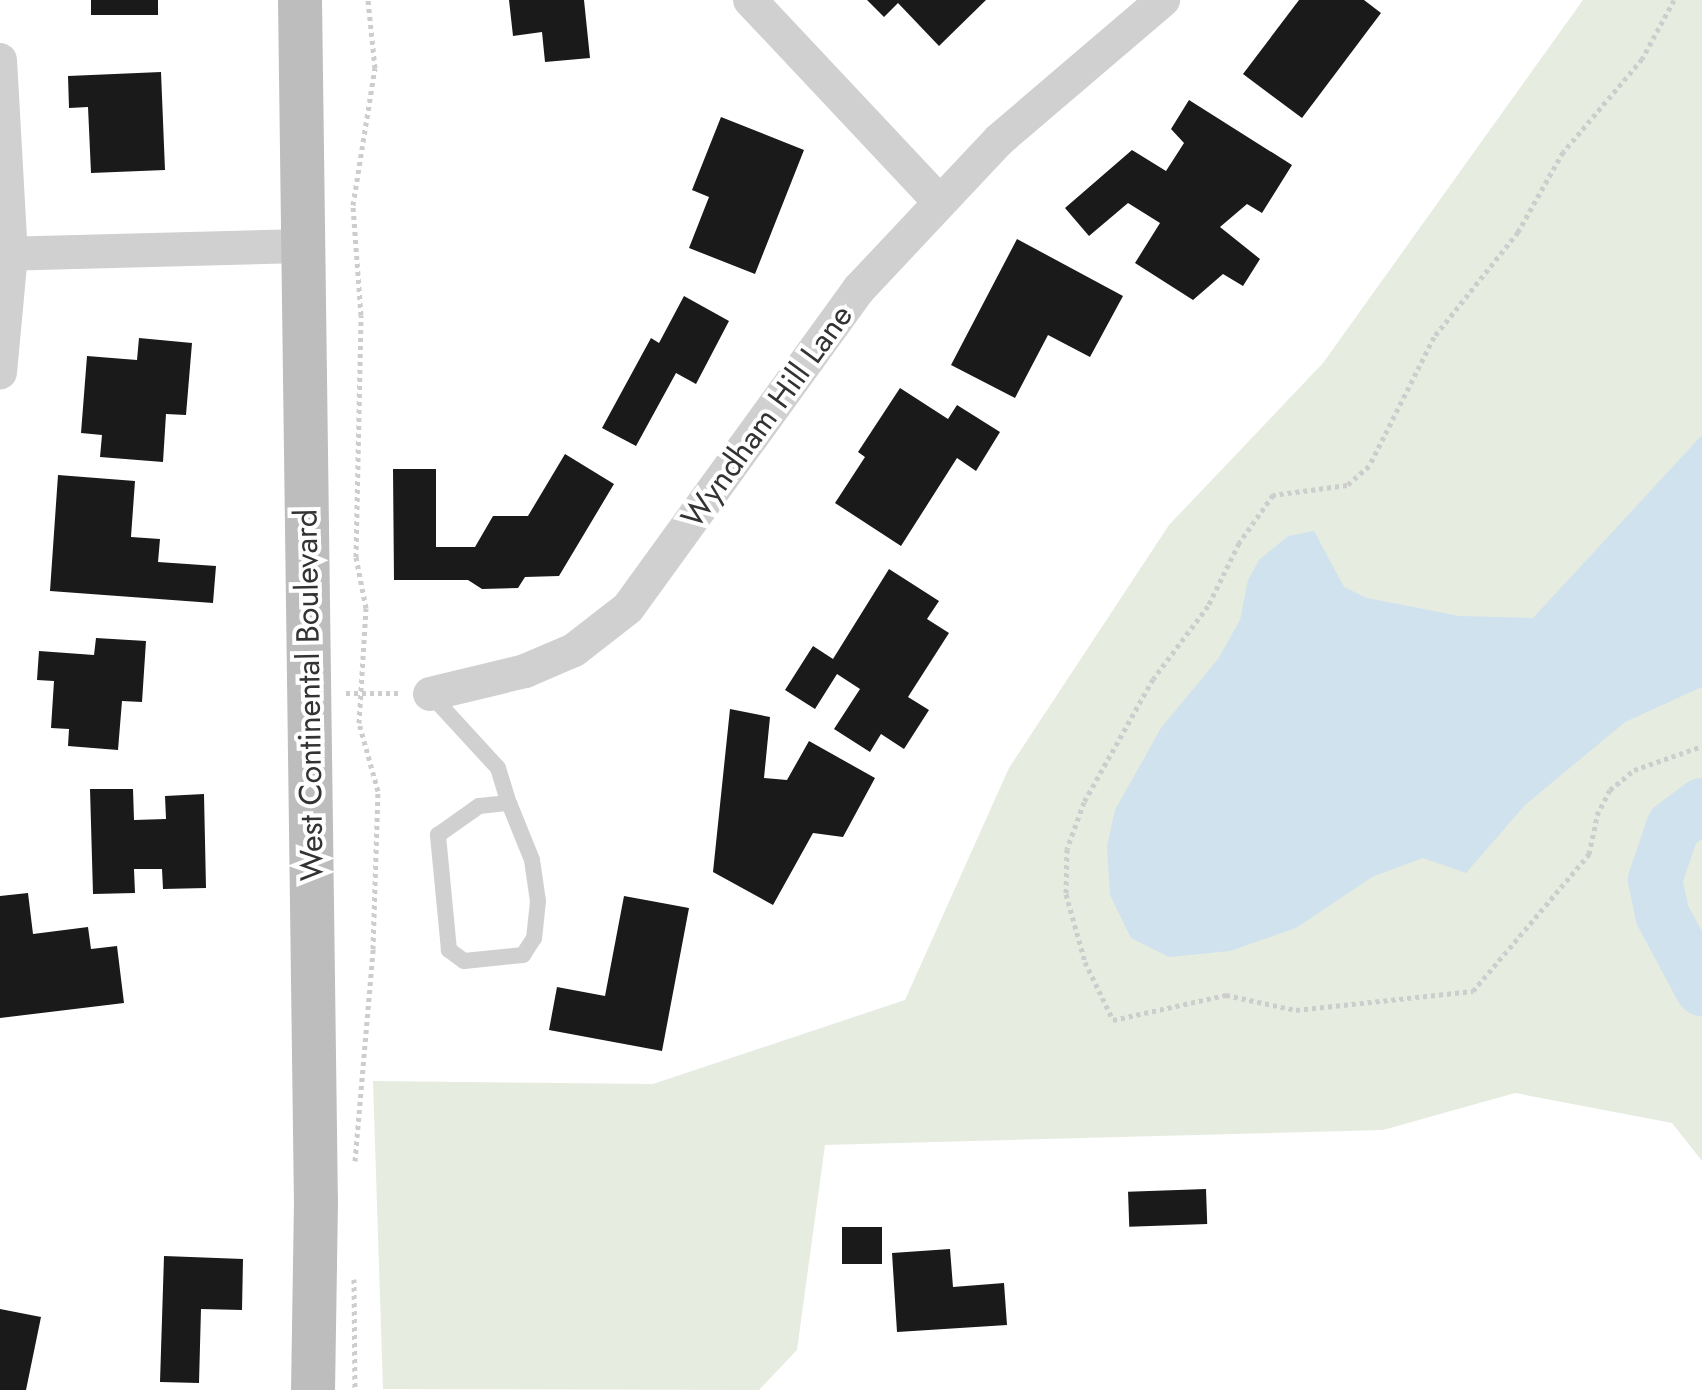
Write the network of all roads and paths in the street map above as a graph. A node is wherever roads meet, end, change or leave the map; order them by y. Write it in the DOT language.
graph roads {
  1 [pos="300,0"];
  2 [pos="368,0"];
  3 [pos="750,0"];
  4 [pos="1163,0"];
  5 [pos="1674,0"];
  6 [pos="0,60"];
  7 [pos="938,200"];
  8 [pos="303,246"];
  9 [pos="5,254"];
  10 [pos="0,372"];
  11 [pos="309,692"];
  12 [pos="359,693"];
  13 [pos="430,694"];
  14 [pos="1702,746"];
  15 [pos="509,803"];
  16 [pos="354,1166"];
  17 [pos="354,1265"];
  18 [pos="313,1390"];
  19 [pos="355,1390"];
  1 -- 8 [label="main road, West Continental Boulevard"];
  2 -- 12 [label="path"];
  3 -- 7 [label="street"];
  4 -- 7 [label="street, Wyndham Hill Lane"];
  5 -- 14 [label="path"];
  6 -- 9 [label="street"];
  7 -- 13 [label="street, Wyndham Hill Lane"];
  8 -- 9 [label="street"];
  8 -- 11 [label="main road, West Continental Boulevard"];
  9 -- 10 [label="street"];
  11 -- 12 [label="path"];
  11 -- 18 [label="main road, West Continental Boulevard"];
  12 -- 13 [label="path"];
  12 -- 16 [label="path"];
  13 -- 15 [label="lane"];
  15 -- 15 [label="lane"];
  17 -- 19 [label="path"];
}
